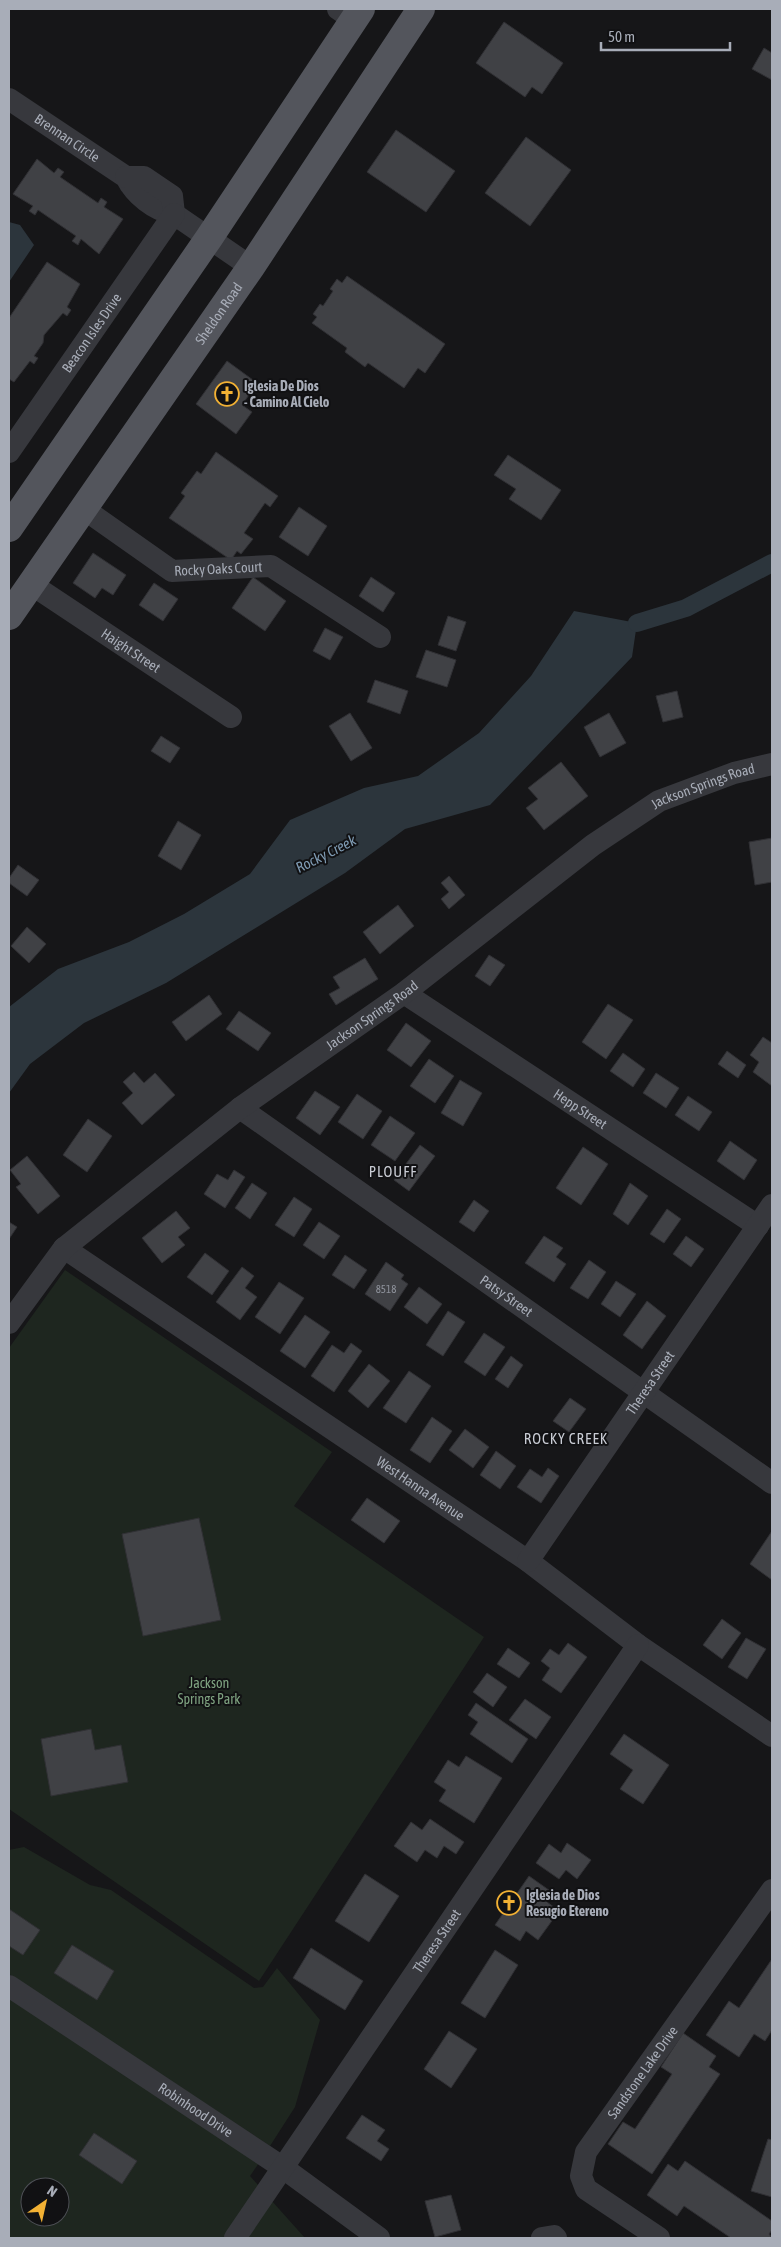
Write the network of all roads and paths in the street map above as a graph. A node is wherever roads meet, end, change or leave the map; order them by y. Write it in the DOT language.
graph roads {
  1 [pos="421,9"];
  2 [pos="351,12"];
  3 [pos="9,99"];
  4 [pos="174,214"];
  5 [pos="209,238"];
  6 [pos="251,267"];
  7 [pos="9,452"];
  8 [pos="84,509"];
  9 [pos="9,528"];
  10 [pos="31,584"];
  11 [pos="9,616"];
  12 [pos="380,637"];
  13 [pos="231,717"];
  14 [pos="772,764"];
  15 [pos="404,993"];
  16 [pos="240,1108"];
  17 [pos="772,1205"];
  18 [pos="758,1226"];
  19 [pos="64,1248"];
  20 [pos="9,1323"];
  21 [pos="643,1392"];
  22 [pos="772,1483"];
  23 [pos="528,1561"];
  24 [pos="638,1645"];
  25 [pos="772,1736"];
  26 [pos="772,1890"];
  27 [pos="9,1986"];
  28 [pos="282,2167"];
  29 [pos="235,2238"];
  30 [pos="379,2238"];
  31 [pos="542,2238"];
  32 [pos="556,2238"];
  33 [pos="659,2238"];
  1 -- 6 [label="main road, Sheldon Road"];
  2 -- 5 [label="main road"];
  3 -- 4 [label="street, Brennan Circle"];
  4 -- 5 [label="street"];
  4 -- 7 [label="street, Beacon Isles Drive"];
  5 -- 6 [label="street"];
  5 -- 9 [label="main road"];
  6 -- 8 [label="main road, Sheldon Road"];
  8 -- 10 [label="main road, Sheldon Road"];
  8 -- 12 [label="street, Rocky Oaks Court"];
  10 -- 11 [label="main road, Sheldon Road"];
  10 -- 13 [label="street, Haight Street"];
  14 -- 15 [label="street, Jackson Springs Road"];
  15 -- 16 [label="street, Jackson Springs Road"];
  15 -- 18 [label="street, Hepp Street"];
  16 -- 19 [label="street, Jackson Springs Road"];
  16 -- 21 [label="street, Patsy Street"];
  17 -- 18 [label="street, Theresa Street"];
  18 -- 21 [label="street, Theresa Street"];
  19 -- 20 [label="street, Jackson Springs Road"];
  19 -- 23 [label="street, West Hanna Avenue"];
  21 -- 22 [label="street, Patsy Street"];
  21 -- 23 [label="street, Theresa Street"];
  23 -- 24 [label="street, West Hanna Avenue"];
  24 -- 25 [label="street, West Hanna Avenue"];
  24 -- 28 [label="street, Theresa Street"];
  26 -- 33 [label="street, Sandstone Lake Drive"];
  27 -- 28 [label="street, Robinhood Drive"];
  28 -- 29 [label="street, Theresa Street"];
  28 -- 30 [label="street, Robinhood Drive"];
  31 -- 32 [label="street"];
}
